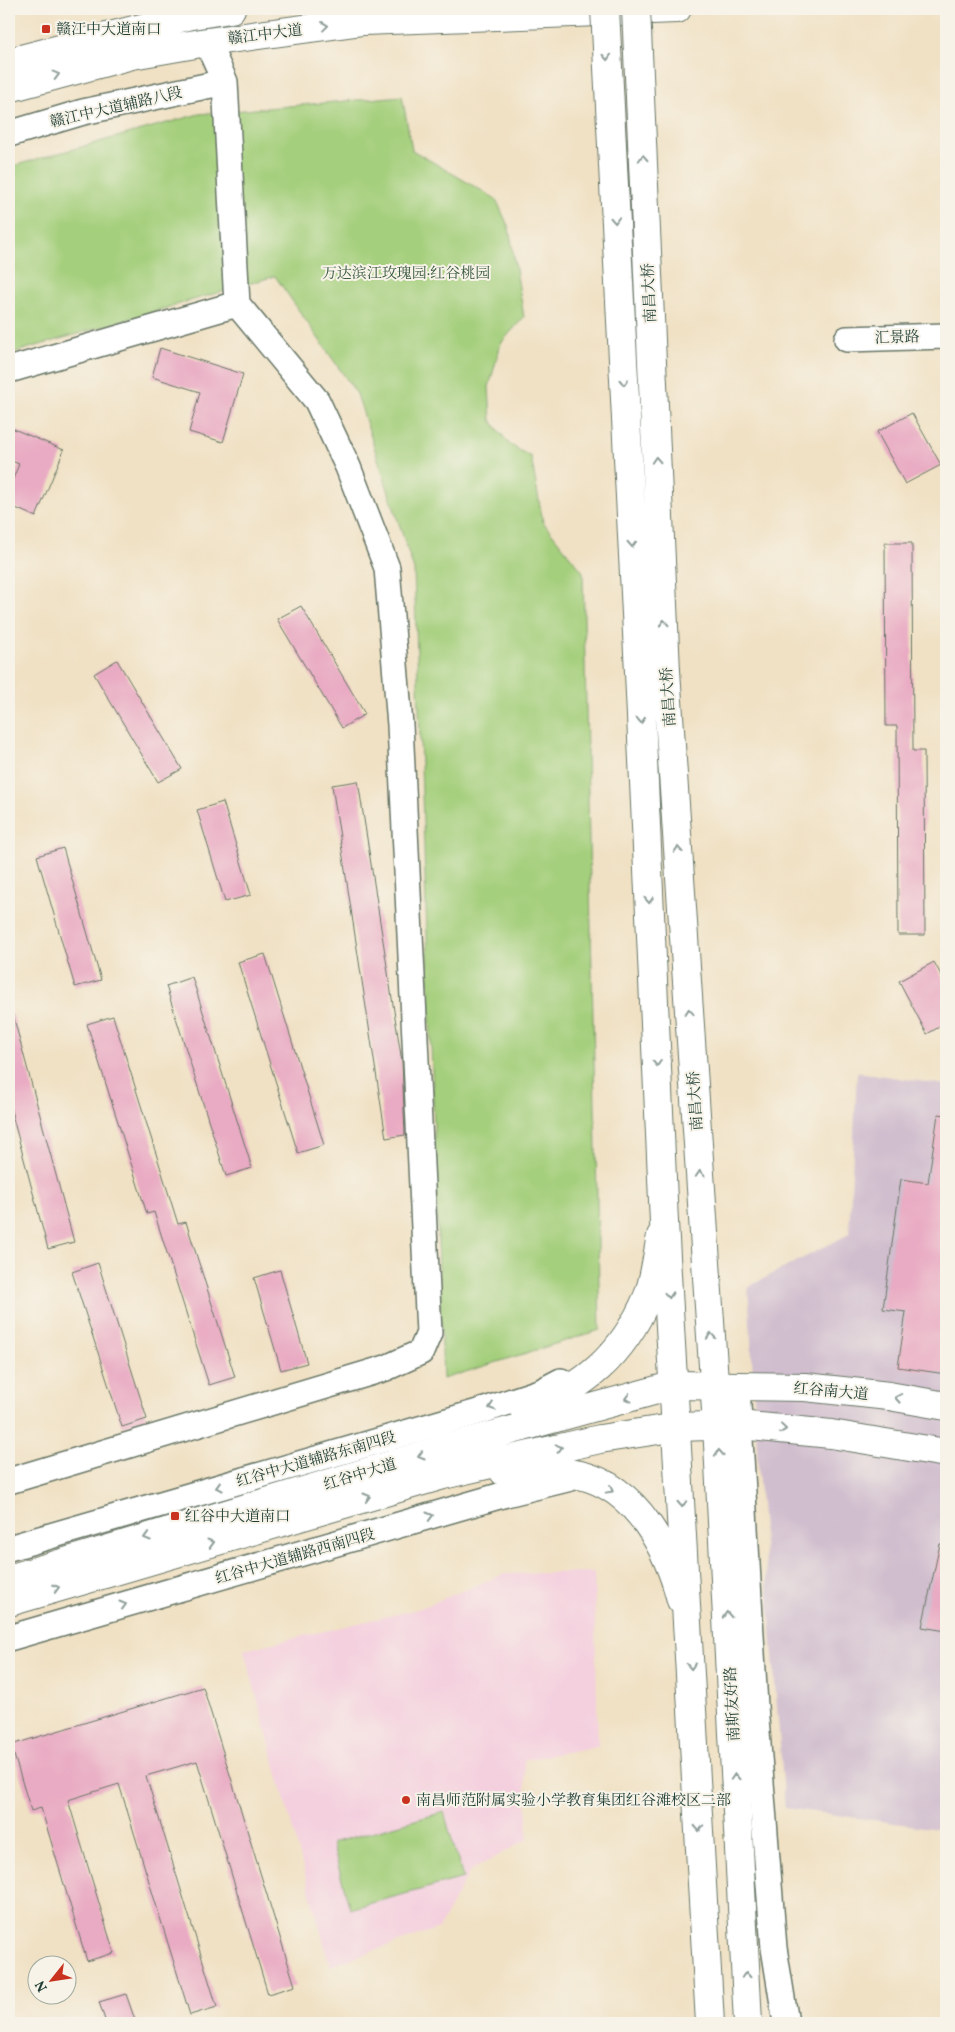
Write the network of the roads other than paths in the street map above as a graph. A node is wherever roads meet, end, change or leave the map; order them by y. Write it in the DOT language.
graph roads {
  1 [pos="231,9"];
  2 [pos="605,9"];
  3 [pos="636,9"];
  4 [pos="677,9"];
  5 [pos="208,42"];
  6 [pos="9,62"];
  7 [pos="225,82"];
  8 [pos="9,88"];
  9 [pos="9,134"];
  10 [pos="237,304"];
  11 [pos="946,336"];
  12 [pos="848,339"];
  13 [pos="9,370"];
  14 [pos="664,1222"];
  15 [pos="616,1352"];
  16 [pos="675,1385"];
  17 [pos="725,1385"];
  18 [pos="946,1406"];
  19 [pos="728,1425"];
  20 [pos="678,1427"];
  21 [pos="447,1448"];
  22 [pos="946,1453"];
  23 [pos="443,1475"];
  24 [pos="581,1475"];
  25 [pos="9,1481"];
  26 [pos="9,1548"];
  27 [pos="9,1579"];
  28 [pos="9,1602"];
  29 [pos="689,1633"];
  30 [pos="9,1638"];
  31 [pos="710,2023"];
  32 [pos="748,2023"];
  33 [pos="786,2023"];
  1 -- 6 [label="main road, 赣江中大道"];
  2 -- 14 [label="main road, 南昌大桥, one-way, bridge"];
  17 -- 3 [label="main road, 南昌大桥, one-way, bridge"];
  5 -- 4 [label="main road, 赣江中大道, one-way"];
  5 -- 7 [label="street"];
  8 -- 5 [label="main road, 赣江中大道, one-way"];
  7 -- 9 [label="street, 赣江中大道辅路八段"];
  7 -- 10 [label="street"];
  10 -- 13 [label="street"];
  10 -- 25 [label="street"];
  11 -- 12 [label="street, 汇景路"];
  14 -- 15 [label="main road"];
  14 -- 16 [label="main road, 南昌大桥, one-way"];
  15 -- 21 [label="main road"];
  15 -- 26 [label="street, 红谷中大道辅路东南四段, one-way"];
  16 -- 17 [label="main road, 红谷中大道"];
  16 -- 20 [label="main road"];
  16 -- 21 [label="main road, 红谷中大道, one-way"];
  18 -- 17 [label="main road, 红谷南大道, one-way"];
  17 -- 19 [label="main road, 南斯友好路"];
  19 -- 20 [label="main road, 红谷中大道"];
  19 -- 22 [label="main road, one-way"];
  32 -- 19 [label="main road, 南斯友好路, one-way"];
  19 -- 33 [label="street"];
  23 -- 20 [label="main road, 红谷中大道, one-way"];
  20 -- 29 [label="main road, one-way"];
  21 -- 27 [label="main road, 红谷中大道, one-way"];
  23 -- 24 [label="main road"];
  28 -- 23 [label="main road, 红谷中大道, one-way"];
  24 -- 29 [label="main road, one-way"];
  30 -- 24 [label="street, 红谷中大道辅路西南四段, one-way"];
  29 -- 31 [label="main road, one-way"];
}
